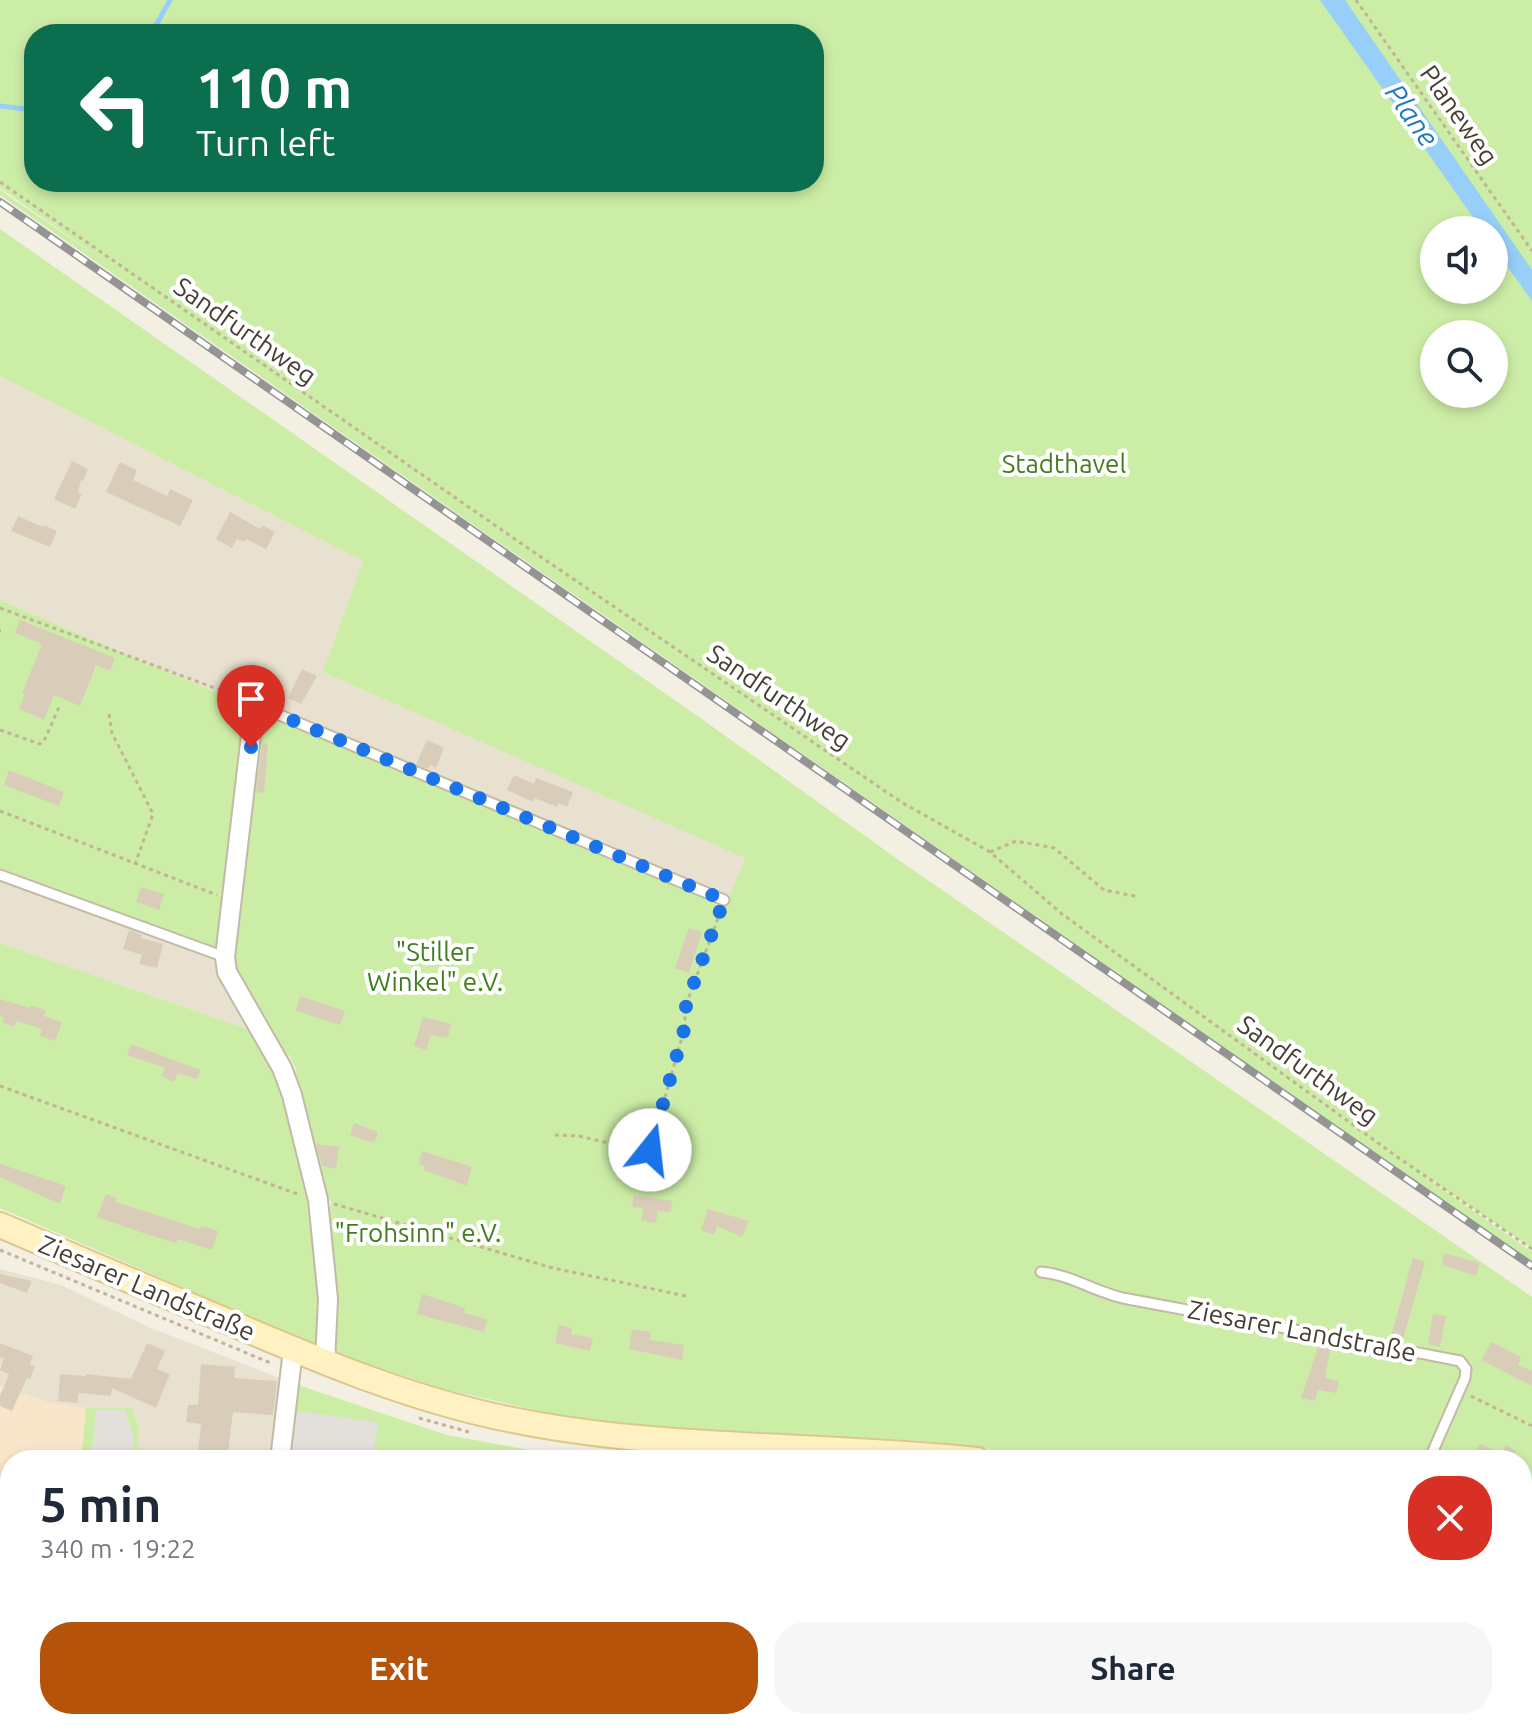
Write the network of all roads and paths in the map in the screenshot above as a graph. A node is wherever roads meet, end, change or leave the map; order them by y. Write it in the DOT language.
graph roads {
  1 [pos="1356,0"];
  2 [pos="0,182"];
  3 [pos="1532,251"];
  4 [pos="0,608"];
  5 [pos="60,705"];
  6 [pos="256,707"];
  7 [pos="109,714"];
  8 [pos="0,730"];
  9 [pos="0,811"];
  10 [pos="990,852"];
  11 [pos="135,864"];
  12 [pos="0,875"];
  13 [pos="1139,897"];
  14 [pos="225,899"];
  15 [pos="724,900"];
  16 [pos="225,957"];
  17 [pos="0,1086"];
  18 [pos="555,1135"];
  19 [pos="308,1198"];
  20 [pos="331,1203"];
  21 [pos="0,1225"];
  22 [pos="1532,1249"];
  23 [pos="1041,1272"];
  24 [pos="686,1296"];
  25 [pos="293,1350"];
  26 [pos="325,1363"];
  27 [pos="1467,1394"];
  28 [pos="1532,1426"];
  29 [pos="281,1450"];
  30 [pos="862,1450"];
  31 [pos="1433,1450"];
  1 -- 3 [label="path, Planeweg"];
  2 -- 10 [label="path, Sandfurthweg"];
  4 -- 6 [label="path"];
  5 -- 8 [label="path"];
  6 -- 15 [label="lane"];
  6 -- 16 [label="street"];
  7 -- 11 [label="path"];
  9 -- 11 [label="path"];
  10 -- 13 [label="path"];
  10 -- 22 [label="path, Sandfurthweg"];
  11 -- 14 [label="path"];
  12 -- 16 [label="lane"];
  15 -- 18 [label="path"];
  16 -- 26 [label="street"];
  17 -- 19 [label="path"];
  20 -- 24 [label="path"];
  21 -- 25 [label="main road, Ziesarer Landstraße"];
  23 -- 31 [label="lane, Ziesarer Landstraße"];
  25 -- 26 [label="main road, Ziesarer Landstraße"];
  25 -- 29 [label="street"];
  26 -- 30 [label="main road, Ziesarer Landstraße"];
  27 -- 28 [label="path"];
}
